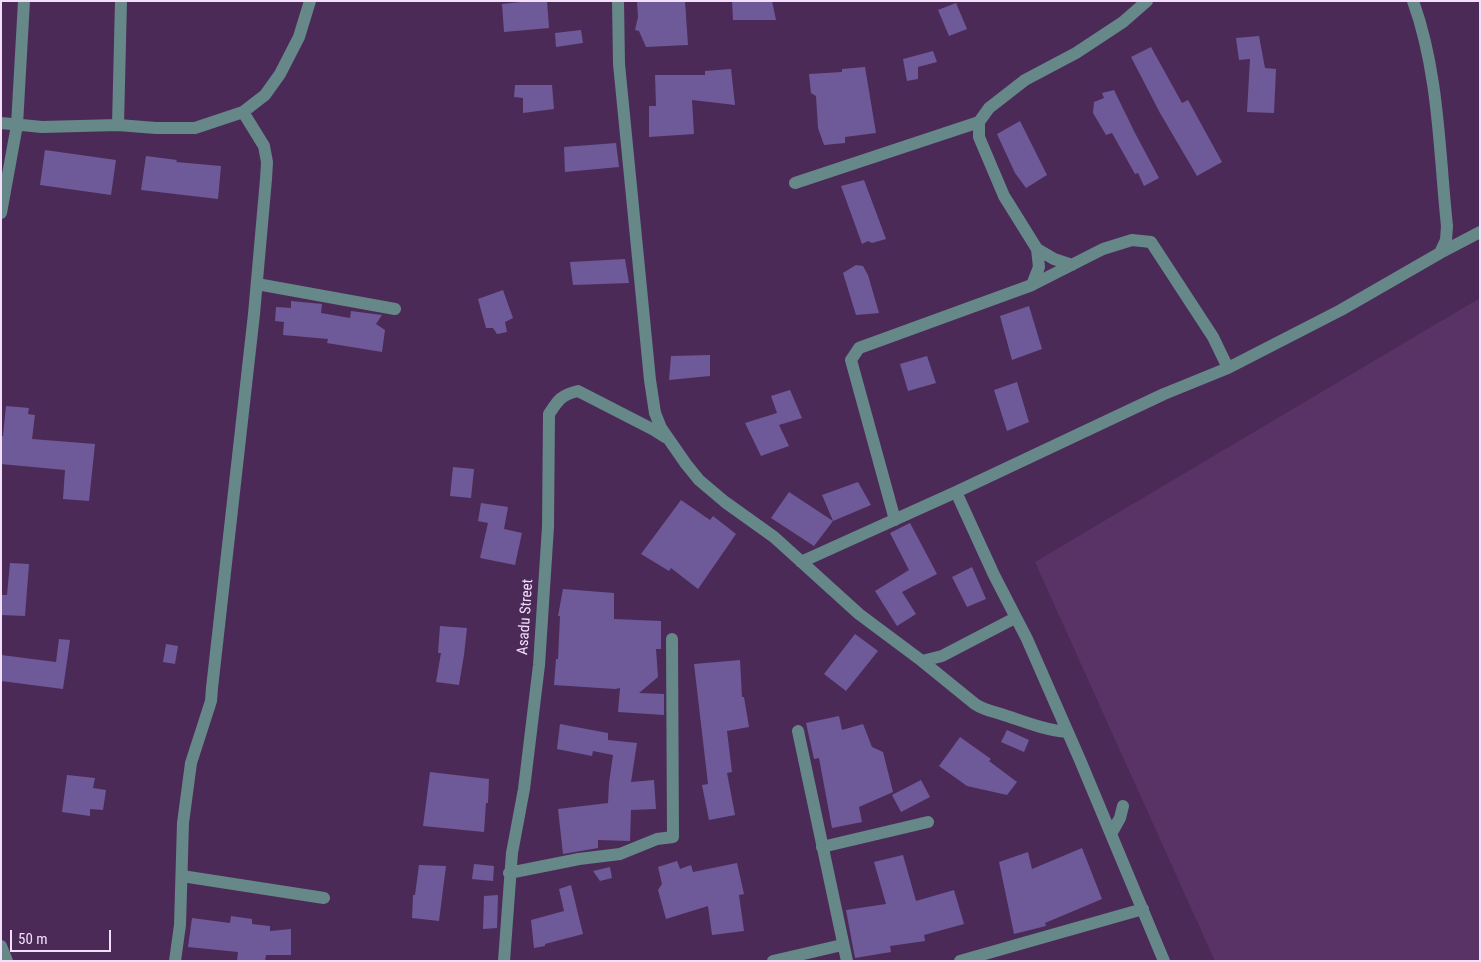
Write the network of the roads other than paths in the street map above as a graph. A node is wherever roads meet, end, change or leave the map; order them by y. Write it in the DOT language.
graph roads {
  1 [pos="24,1"];
  2 [pos="121,1"];
  3 [pos="310,1"];
  4 [pos="618,1"];
  5 [pos="1148,1"];
  6 [pos="1414,1"];
  7 [pos="243,112"];
  8 [pos="979,122"];
  9 [pos="1,123"];
  10 [pos="17,125"];
  11 [pos="118,125"];
  12 [pos="795,183"];
  13 [pos="1,213"];
  14 [pos="1480,232"];
  15 [pos="1037,249"];
  16 [pos="1440,253"];
  17 [pos="1072,264"];
  18 [pos="257,284"];
  19 [pos="1032,285"];
  20 [pos="395,309"];
  21 [pos="1228,368"];
  22 [pos="667,439"];
  23 [pos="956,492"];
  24 [pos="895,520"];
  25 [pos="801,562"];
  26 [pos="1016,618"];
  27 [pos="672,639"];
  28 [pos="922,661"];
  29 [pos="798,731"];
  30 [pos="1067,732"];
  31 [pos="1123,806"];
  32 [pos="928,822"];
  33 [pos="1112,834"];
  34 [pos="822,847"];
  35 [pos="509,873"];
  36 [pos="182,876"];
  37 [pos="324,898"];
  38 [pos="1143,910"];
  39 [pos="842,945"];
  40 [pos="1,946"];
  41 [pos="7,961"];
  42 [pos="175,961"];
  43 [pos="504,961"];
  44 [pos="774,961"];
  45 [pos="846,961"];
  46 [pos="960,961"];
  47 [pos="1164,961"];
  1 -- 10 [label="street"];
  2 -- 11 [label="street"];
  3 -- 7 [label="street"];
  4 -- 22 [label="street"];
  5 -- 8 [label="street"];
  6 -- 16 [label="street"];
  7 -- 11 [label="street"];
  7 -- 18 [label="street"];
  8 -- 12 [label="street"];
  8 -- 15 [label="street"];
  9 -- 10 [label="street"];
  10 -- 11 [label="street"];
  10 -- 13 [label="street"];
  14 -- 16 [label="street"];
  15 -- 17 [label="street"];
  15 -- 19 [label="street"];
  16 -- 21 [label="street"];
  17 -- 19 [label="street"];
  17 -- 21 [label="street"];
  18 -- 20 [label="street"];
  18 -- 36 [label="street"];
  19 -- 24 [label="street"];
  21 -- 23 [label="street"];
  22 -- 25 [label="street"];
  22 -- 35 [label="street, Asadu Street"];
  23 -- 24 [label="street"];
  23 -- 26 [label="street"];
  24 -- 25 [label="street"];
  25 -- 28 [label="street"];
  26 -- 28 [label="street"];
  26 -- 30 [label="street"];
  27 -- 35 [label="street"];
  28 -- 30 [label="street"];
  29 -- 34 [label="street"];
  30 -- 33 [label="street"];
  31 -- 33 [label="street"];
  32 -- 34 [label="street"];
  33 -- 38 [label="street"];
  34 -- 39 [label="street"];
  35 -- 43 [label="street, Asadu Street"];
  36 -- 37 [label="street"];
  36 -- 42 [label="street"];
  38 -- 46 [label="street"];
  38 -- 47 [label="street"];
  39 -- 44 [label="street"];
  39 -- 45 [label="street"];
  40 -- 41 [label="street"];
}
